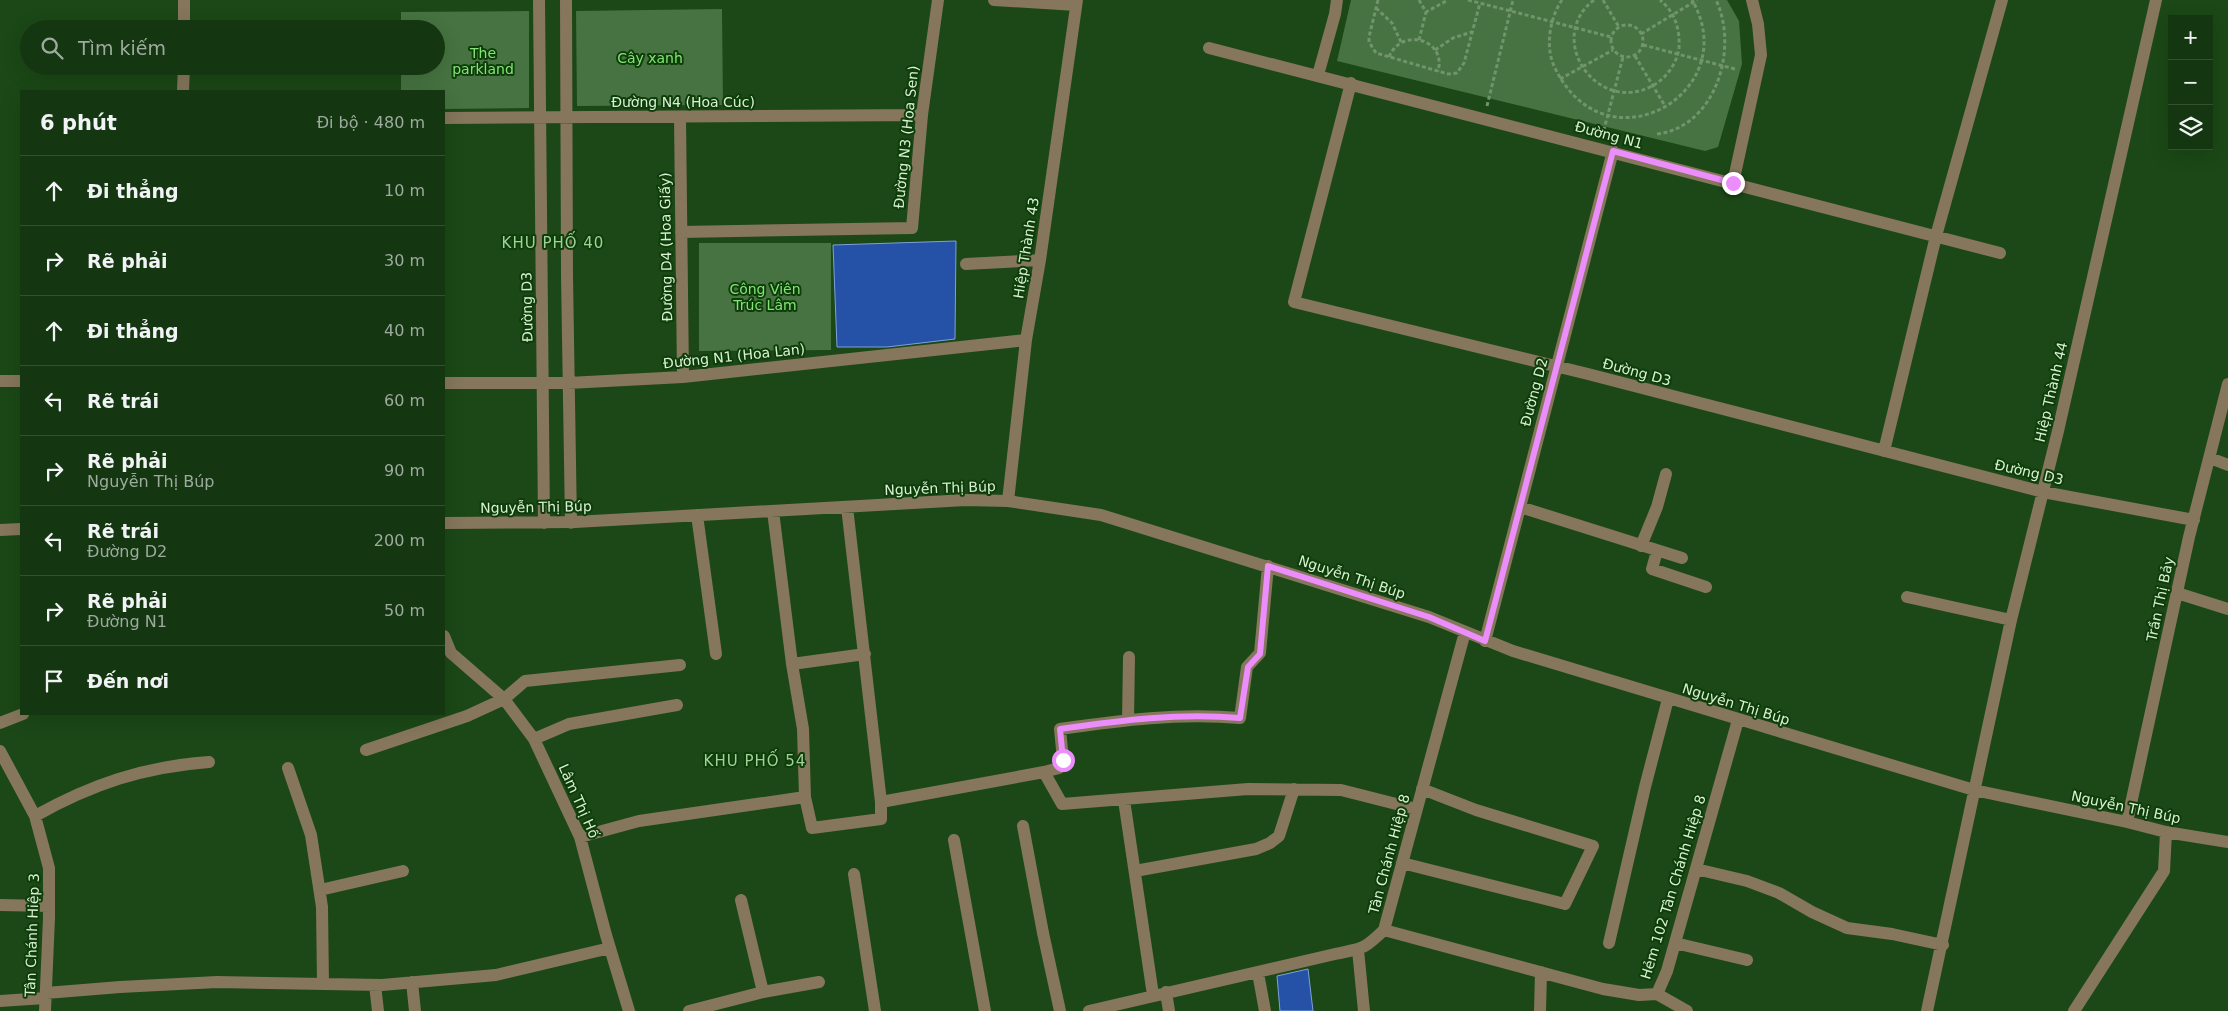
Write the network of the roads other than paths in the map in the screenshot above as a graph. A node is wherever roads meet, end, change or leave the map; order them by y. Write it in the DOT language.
graph roads {
  1 [pos="184,0"];
  2 [pos="539,0"];
  3 [pos="566,0"];
  4 [pos="938,0"];
  5 [pos="994,0"];
  6 [pos="1337,0"];
  7 [pos="1752,0"];
  8 [pos="2002,0"];
  9 [pos="2156,0"];
  10 [pos="1077,3"];
  11 [pos="184,20"];
  12 [pos="1209,48"];
  13 [pos="184,75"];
  14 [pos="1318,75"];
  15 [pos="1351,83"];
  16 [pos="184,90"];
  17 [pos="922,115"];
  18 [pos="680,117"];
  19 [pos="445,118"];
  20 [pos="540,118"];
  21 [pos="566,118"];
  22 [pos="1613,151"];
  23 [pos="1733,183"];
  24 [pos="681,232"];
  25 [pos="1936,236"];
  26 [pos="2000,252"];
  27 [pos="1040,260"];
  28 [pos="966,264"];
  29 [pos="1026,340"];
  30 [pos="1556,366"];
  31 [pos="683,377"];
  32 [pos="0,381"];
  33 [pos="20,381"];
  34 [pos="445,383"];
  35 [pos="543,383"];
  36 [pos="568,383"];
  37 [pos="2228,385"];
  38 [pos="1884,451"];
  39 [pos="2210,458"];
  40 [pos="2228,465"];
  41 [pos="1666,474"];
  42 [pos="2043,492"];
  43 [pos="1008,501"];
  44 [pos="847,507"];
  45 [pos="1520,507"];
  46 [pos="773,511"];
  47 [pos="697,515"];
  48 [pos="2194,520"];
  49 [pos="445,523"];
  50 [pos="544,523"];
  51 [pos="571,523"];
  52 [pos="20,529"];
  53 [pos="0,530"];
  54 [pos="1641,546"];
  55 [pos="1657,551"];
  56 [pos="1682,558"];
  57 [pos="1268,566"];
  58 [pos="1706,587"];
  59 [pos="2177,593"];
  60 [pos="1907,597"];
  61 [pos="2228,609"];
  62 [pos="2011,620"];
  63 [pos="1465,632"];
  64 [pos="445,638"];
  65 [pos="1485,641"];
  66 [pos="716,654"];
  67 [pos="865,654"];
  68 [pos="1129,657"];
  69 [pos="792,664"];
  70 [pos="680,665"];
  71 [pos="504,699"];
  72 [pos="1668,699"];
  73 [pos="677,705"];
  74 [pos="20,715"];
  75 [pos="1128,720"];
  76 [pos="1738,720"];
  77 [pos="0,723"];
  78 [pos="534,739"];
  79 [pos="366,750"];
  80 [pos="0,751"];
  81 [pos="209,762"];
  82 [pos="288,768"];
  83 [pos="1044,772"];
  84 [pos="1294,789"];
  85 [pos="1422,789"];
  86 [pos="1974,790"];
  87 [pos="805,797"];
  88 [pos="1124,800"];
  89 [pos="881,802"];
  90 [pos="1416,809"];
  91 [pos="34,816"];
  92 [pos="2127,822"];
  93 [pos="1022,826"];
  94 [pos="2166,832"];
  95 [pos="580,837"];
  96 [pos="954,840"];
  97 [pos="2228,842"];
  98 [pos="1402,863"];
  99 [pos="1696,869"];
  100 [pos="403,871"];
  101 [pos="1135,871"];
  102 [pos="854,874"];
  103 [pos="320,890"];
  104 [pos="741,900"];
  105 [pos="0,905"];
  106 [pos="49,906"];
  107 [pos="1384,930"];
  108 [pos="1609,943"];
  109 [pos="1675,943"];
  110 [pos="1943,946"];
  111 [pos="610,948"];
  112 [pos="1358,950"];
  113 [pos="1747,960"];
  114 [pos="1541,972"];
  115 [pos="1258,973"];
  116 [pos="412,982"];
  117 [pos="819,982"];
  118 [pos="323,984"];
  119 [pos="375,985"];
  120 [pos="763,992"];
  121 [pos="1166,992"];
  122 [pos="1657,994"];
  123 [pos="1153,995"];
  124 [pos="0,1001"];
  125 [pos="45,1001"];
  126 [pos="1674,1008"];
  127 [pos="378,1011"];
  128 [pos="415,1011"];
  129 [pos="629,1011"];
  130 [pos="689,1011"];
  131 [pos="876,1011"];
  132 [pos="985,1011"];
  133 [pos="1060,1011"];
  134 [pos="1089,1011"];
  135 [pos="1169,1011"];
  136 [pos="1265,1011"];
  137 [pos="1364,1011"];
  138 [pos="1540,1011"];
  139 [pos="1687,1011"];
  140 [pos="1927,1011"];
  141 [pos="2074,1011"];
  1 -- 11 [label="street"];
  2 -- 20 [label="street, Đường D3"];
  3 -- 21 [label="street"];
  4 -- 17 [label="street, Đường N3 (Hoa Sen)"];
  5 -- 10 [label="street"];
  6 -- 14 [label="street"];
  7 -- 23 [label="street"];
  8 -- 25 [label="street"];
  9 -- 42 [label="street, Hiệp Thành 44"];
  10 -- 27 [label="street, Hiệp Thành 43"];
  12 -- 14 [label="street, Đường N1"];
  13 -- 16 [label="street"];
  14 -- 15 [label="street, Đường N1"];
  15 -- 22 [label="street, Đường N1"];
  15 -- 30 [label="street, Đường D3"];
  17 -- 18 [label="street, Đường N4 (Hoa Cúc)"];
  17 -- 24 [label="street, Đường N3 (Hoa Sen)"];
  18 -- 21 [label="street, Đường N4 (Hoa Cúc)"];
  18 -- 24 [label="street, Đường D4 (Hoa Giấy)"];
  19 -- 20 [label="street, Đường N4 (Hoa Cúc)"];
  20 -- 21 [label="street, Đường N4 (Hoa Cúc)"];
  20 -- 35 [label="street, Đường D3"];
  21 -- 36 [label="street"];
  22 -- 23 [label="street, Đường N1"];
  22 -- 30 [label="street, Đường D2"];
  23 -- 25 [label="street, Đường N1"];
  24 -- 31 [label="street, Đường D4 (Hoa Giấy)"];
  25 -- 26 [label="street, Đường N1"];
  25 -- 38 [label="street"];
  27 -- 28 [label="street"];
  27 -- 29 [label="street, Hiệp Thành 43"];
  29 -- 31 [label="street, Đường N1 (Hoa Lan)"];
  29 -- 43 [label="street, Hiệp Thành 43"];
  30 -- 38 [label="street, Đường D3"];
  30 -- 45 [label="street, Đường D2"];
  31 -- 36 [label="street, Đường N1 (Hoa Lan)"];
  32 -- 33 [label="street"];
  34 -- 35 [label="street, Đường N1 (Hoa Lan)"];
  35 -- 36 [label="street, Đường N1 (Hoa Lan)"];
  35 -- 50 [label="street, Đường D3"];
  36 -- 51 [label="street"];
  37 -- 39 [label="street, Trần Thị Bảy"];
  38 -- 42 [label="street, Đường D3"];
  39 -- 40 [label="street"];
  39 -- 48 [label="street, Trần Thị Bảy"];
  41 -- 54 [label="street"];
  42 -- 48 [label="street, Đường D3"];
  42 -- 62 [label="street, Hiệp Thành 44"];
  43 -- 44 [label="street, Nguyễn Thị Búp"];
  43 -- 57 [label="street, Nguyễn Thị Búp"];
  44 -- 46 [label="street, Nguyễn Thị Búp"];
  44 -- 67 [label="street"];
  45 -- 54 [label="street"];
  45 -- 65 [label="street, Đường D2"];
  46 -- 47 [label="street, Nguyễn Thị Búp"];
  46 -- 69 [label="street"];
  47 -- 51 [label="street, Nguyễn Thị Búp"];
  47 -- 66 [label="street"];
  48 -- 59 [label="street, Trần Thị Bảy"];
  49 -- 50 [label="street, Nguyễn Thị Búp"];
  50 -- 51 [label="street, Nguyễn Thị Búp"];
  52 -- 53 [label="street"];
  54 -- 55 [label="street"];
  55 -- 56 [label="street"];
  55 -- 58 [label="street"];
  57 -- 63 [label="street, Nguyễn Thị Búp"];
  57 -- 75 [label="street"];
  59 -- 61 [label="street"];
  59 -- 92 [label="street, Trần Thị Bảy"];
  60 -- 62 [label="street"];
  62 -- 86 [label="street, Hiệp Thành 44"];
  63 -- 65 [label="street, Nguyễn Thị Búp"];
  63 -- 85 [label="street, Tân Chánh Hiệp 8"];
  64 -- 71 [label="street, Lâm Thị Hố"];
  65 -- 72 [label="street, Nguyễn Thị Búp"];
  67 -- 69 [label="street"];
  67 -- 89 [label="street"];
  68 -- 75 [label="street"];
  69 -- 87 [label="street"];
  70 -- 71 [label="street"];
  71 -- 78 [label="street, Lâm Thị Hố"];
  71 -- 79 [label="street"];
  72 -- 76 [label="street, Nguyễn Thị Búp"];
  72 -- 108 [label="street"];
  73 -- 78 [label="street"];
  74 -- 77 [label="street"];
  75 -- 83 [label="street"];
  76 -- 86 [label="street, Nguyễn Thị Búp"];
  76 -- 99 [label="street, Hẻm 102 Tân Chánh Hiệp 8"];
  78 -- 95 [label="street, Lâm Thị Hố"];
  80 -- 91 [label="street, Tân Chánh Hiệp 3"];
  81 -- 91 [label="street"];
  82 -- 103 [label="street"];
  83 -- 88 [label="street"];
  83 -- 89 [label="street"];
  84 -- 88 [label="street"];
  84 -- 90 [label="street"];
  84 -- 101 [label="street"];
  85 -- 90 [label="street, Tân Chánh Hiệp 8"];
  85 -- 98 [label="street"];
  86 -- 92 [label="street, Nguyễn Thị Búp"];
  86 -- 110 [label="street, Hiệp Thành 44"];
  87 -- 89 [label="street"];
  87 -- 95 [label="street"];
  88 -- 101 [label="street"];
  90 -- 98 [label="street, Tân Chánh Hiệp 8"];
  91 -- 106 [label="street, Tân Chánh Hiệp 3"];
  92 -- 94 [label="street, Nguyễn Thị Búp"];
  93 -- 133 [label="street"];
  94 -- 97 [label="street, Nguyễn Thị Búp"];
  94 -- 141 [label="street"];
  95 -- 111 [label="street, Lâm Thị Hố"];
  96 -- 132 [label="street"];
  98 -- 107 [label="street, Tân Chánh Hiệp 8"];
  99 -- 109 [label="street, Hẻm 102 Tân Chánh Hiệp 8"];
  99 -- 110 [label="street"];
  100 -- 103 [label="street"];
  101 -- 123 [label="street"];
  102 -- 131 [label="street"];
  103 -- 118 [label="street"];
  104 -- 120 [label="street"];
  105 -- 106 [label="street"];
  106 -- 125 [label="street, Tân Chánh Hiệp 3"];
  107 -- 112 [label="street, Tân Chánh Hiệp 8"];
  107 -- 114 [label="street, Hẻm 102 Tân Chánh Hiệp 8"];
  109 -- 113 [label="street"];
  109 -- 122 [label="street, Hẻm 102 Tân Chánh Hiệp 8"];
  110 -- 140 [label="street, Hiệp Thành 44"];
  111 -- 116 [label="street"];
  111 -- 129 [label="street, Lâm Thị Hố"];
  112 -- 115 [label="street, Tân Chánh Hiệp 8"];
  112 -- 137 [label="street"];
  114 -- 122 [label="street, Hẻm 102 Tân Chánh Hiệp 8"];
  114 -- 138 [label="street"];
  115 -- 121 [label="street, Tân Chánh Hiệp 8"];
  115 -- 136 [label="street"];
  116 -- 119 [label="street"];
  116 -- 128 [label="street"];
  117 -- 120 [label="street"];
  118 -- 119 [label="street"];
  118 -- 125 [label="street"];
  119 -- 127 [label="street"];
  120 -- 130 [label="street"];
  121 -- 123 [label="street, Tân Chánh Hiệp 8"];
  121 -- 135 [label="street"];
  122 -- 126 [label="street"];
  123 -- 134 [label="street, Tân Chánh Hiệp 8"];
  124 -- 125 [label="street"];
  126 -- 139 [label="street"];
}
